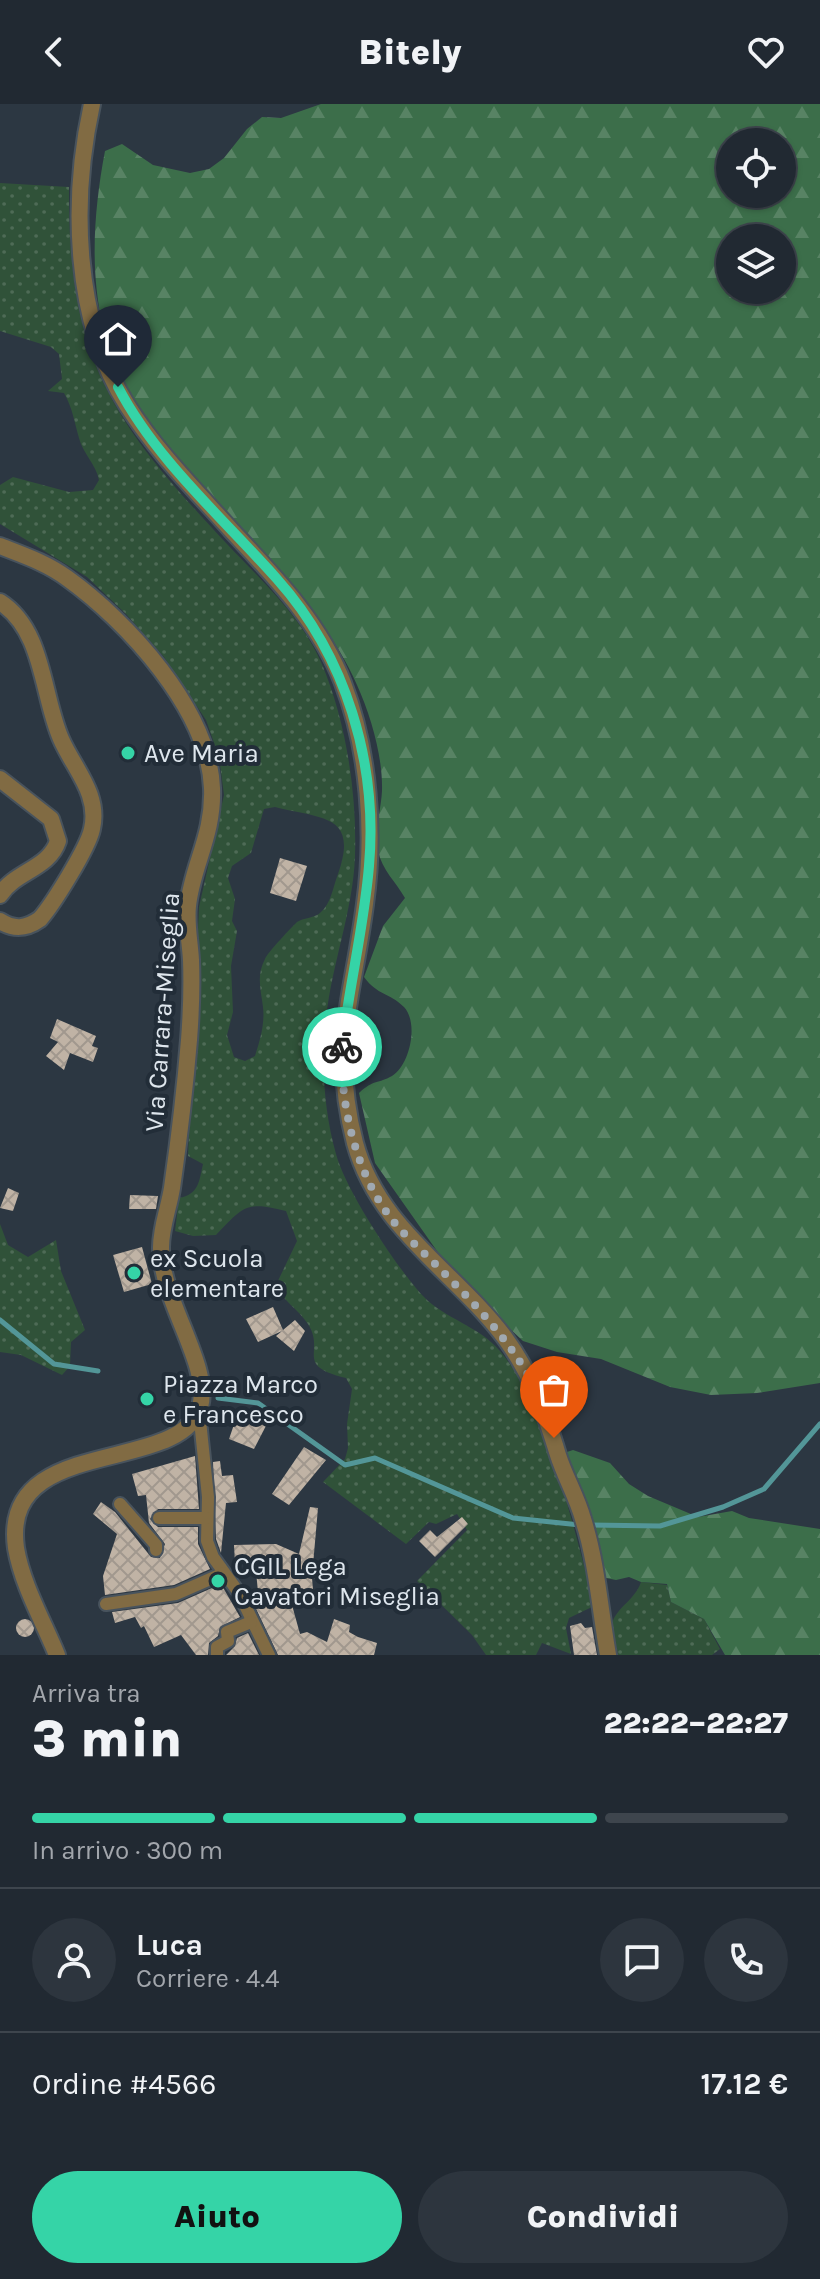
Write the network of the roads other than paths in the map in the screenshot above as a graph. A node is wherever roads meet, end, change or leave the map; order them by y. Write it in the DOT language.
graph roads {
  1 [pos="92,104"];
  2 [pos="0,546"];
  3 [pos="0,602"];
  4 [pos="0,779"];
  5 [pos="0,895"];
  6 [pos="0,921"];
  7 [pos="196,1417"];
  8 [pos="120,1504"];
  9 [pos="159,1518"];
  10 [pos="207,1518"];
  11 [pos="156,1550"];
  12 [pos="224,1573"];
  13 [pos="106,1604"];
  14 [pos="251,1622"];
  15 [pos="57,1655"];
  16 [pos="217,1655"];
  17 [pos="269,1655"];
  18 [pos="608,1655"];
  1 -- 18 [label="street"];
  2 -- 7 [label="street, Via Carrara-Miseglia"];
  3 -- 6 [label="street"];
  4 -- 5 [label="street"];
  7 -- 10 [label="street"];
  7 -- 15 [label="street"];
  8 -- 11 [label="street"];
  9 -- 10 [label="street"];
  10 -- 12 [label="street"];
  12 -- 13 [label="street"];
  12 -- 14 [label="street"];
  14 -- 16 [label="street"];
  14 -- 17 [label="street"];
}
